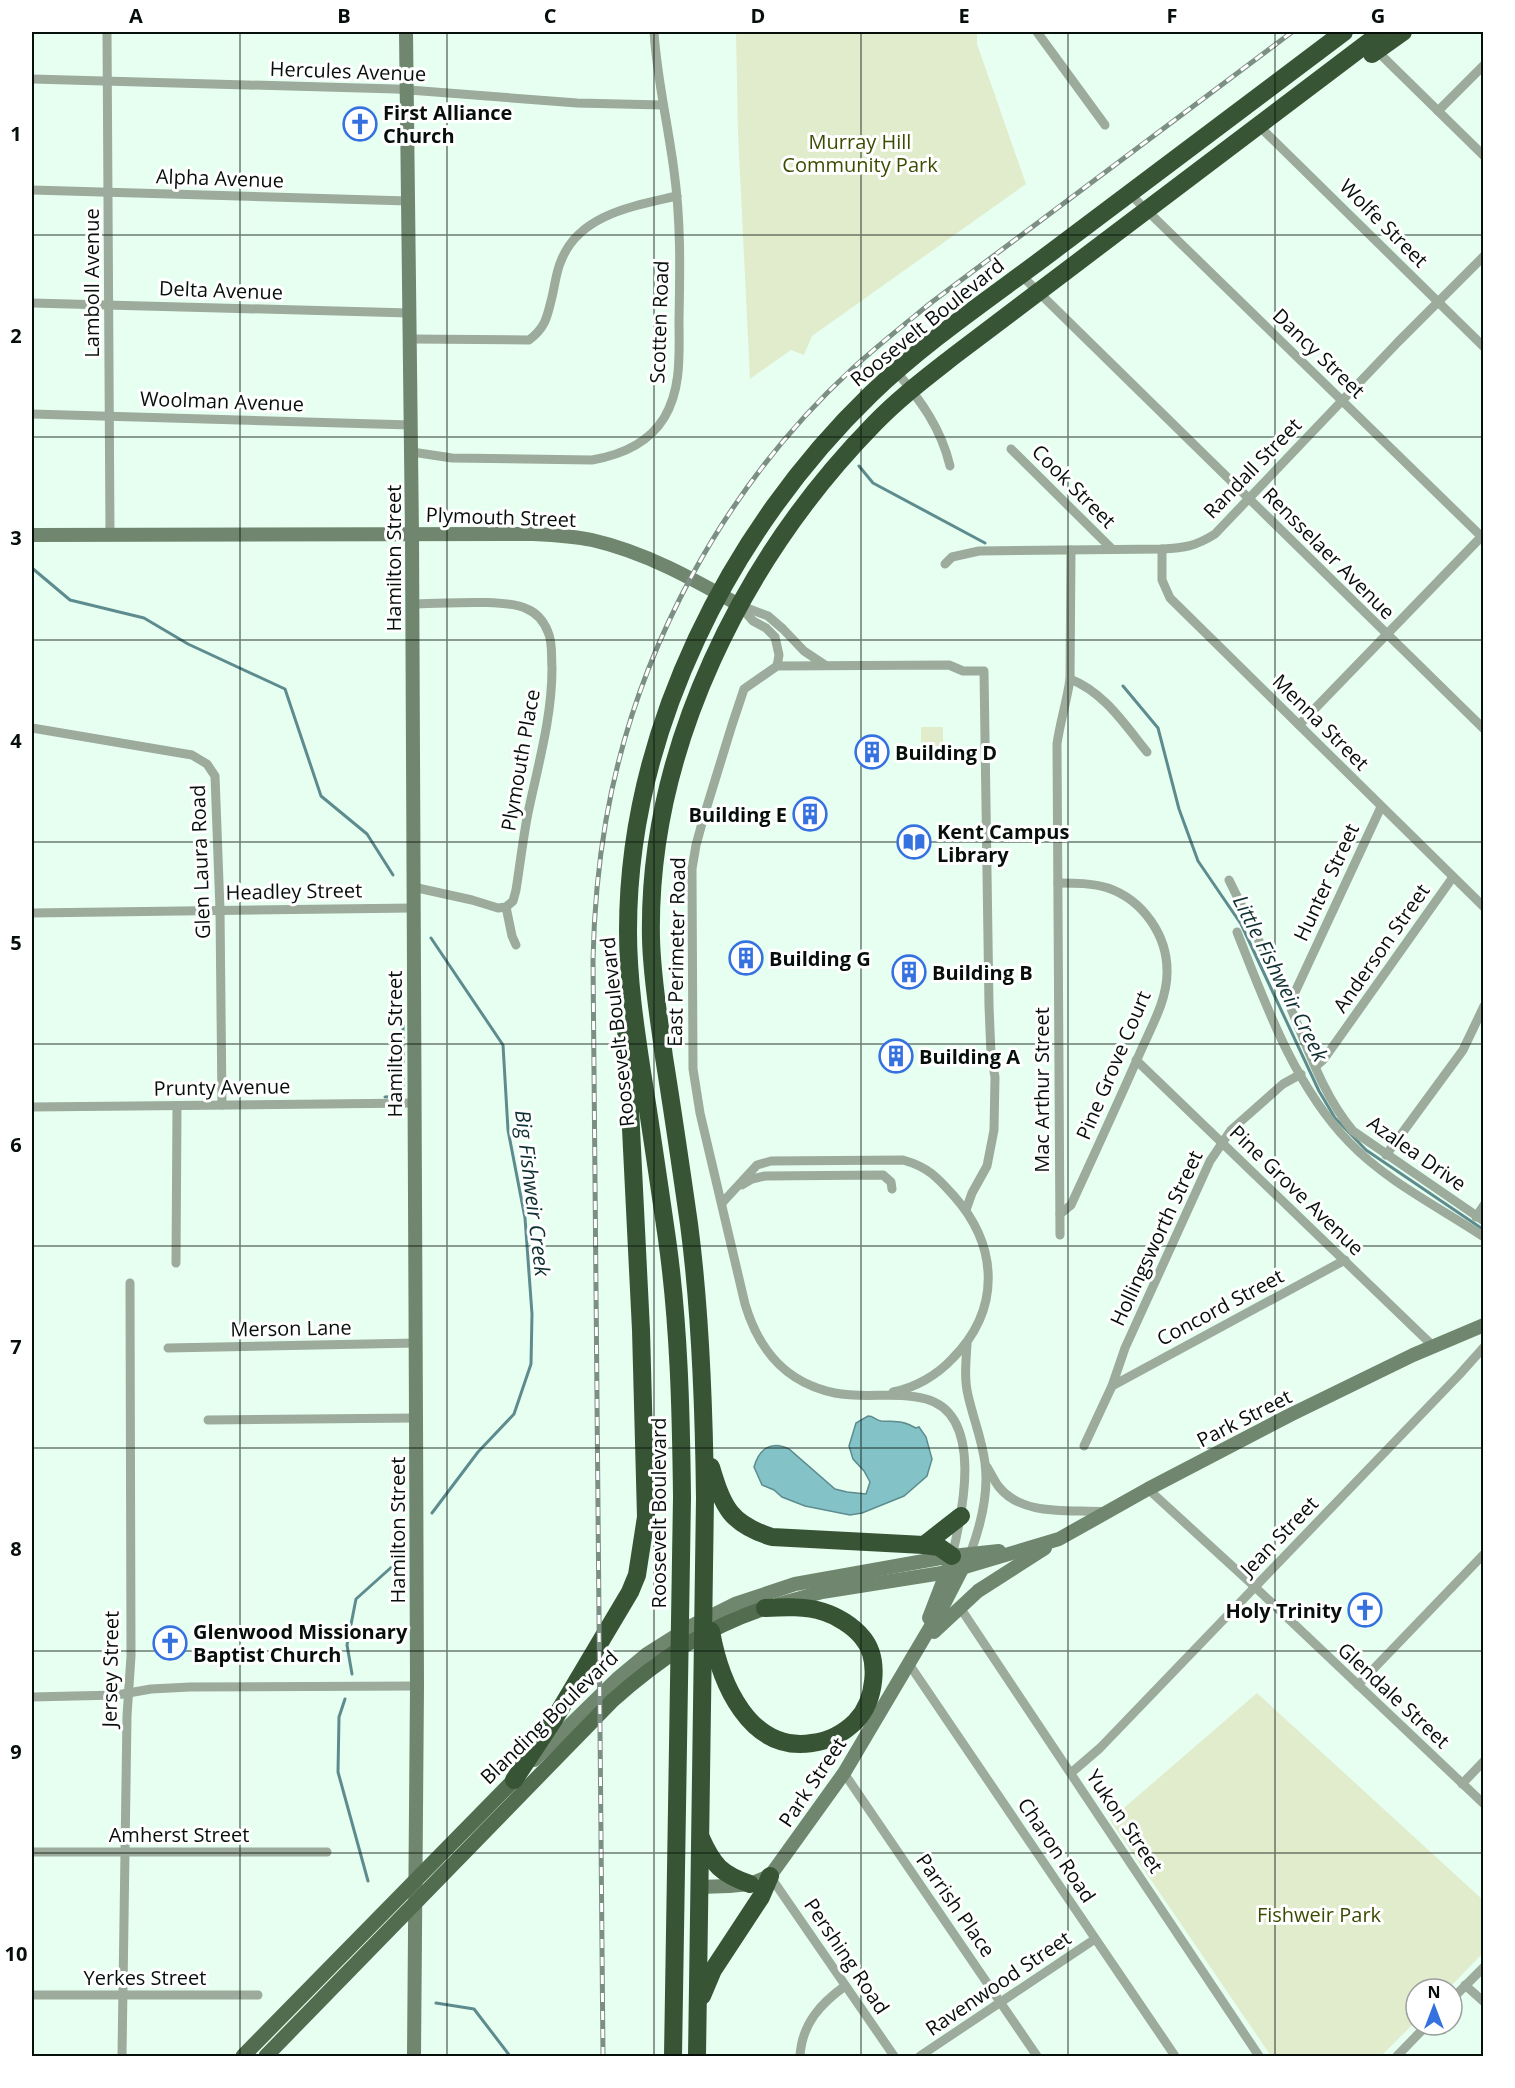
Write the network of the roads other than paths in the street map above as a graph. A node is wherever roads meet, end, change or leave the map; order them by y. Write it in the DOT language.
graph roads {
  1 [pos="107,32"];
  2 [pos="406,32"];
  3 [pos="654,32"];
  4 [pos="1037,32"];
  5 [pos="1344,32"];
  6 [pos="1354,32"];
  7 [pos="1382,32"];
  8 [pos="1403,32"];
  9 [pos="1377,51"];
  10 [pos="1484,65"];
  11 [pos="32,79"];
  12 [pos="108,81"];
  13 [pos="407,90"];
  14 [pos="663,105"];
  15 [pos="1244,108"];
  16 [pos="1438,111"];
  17 [pos="1105,124"];
  18 [pos="1259,126"];
  19 [pos="1484,156"];
  20 [pos="32,190"];
  21 [pos="109,193"];
  22 [pos="1130,194"];
  23 [pos="677,196"];
  24 [pos="408,201"];
  25 [pos="1147,210"];
  26 [pos="1484,256"];
  27 [pos="1021,275"];
  28 [pos="1037,292"];
  29 [pos="1438,302"];
  30 [pos="32,303"];
  31 [pos="110,305"];
  32 [pos="410,313"];
  33 [pos="410,339"];
  34 [pos="1484,347"];
  35 [pos="896,371"];
  36 [pos="911,389"];
  37 [pos="1342,400"];
  38 [pos="32,414"];
  39 [pos="110,416"];
  40 [pos="411,425"];
  41 [pos="1011,449"];
  42 [pos="412,452"];
  43 [pos="950,466"];
  44 [pos="1249,499"];
  45 [pos="412,534"];
  46 [pos="110,535"];
  47 [pos="32,536"];
  48 [pos="1483,536"];
  49 [pos="1112,549"];
  50 [pos="1162,549"];
  51 [pos="1071,550"];
  52 [pos="945,564"];
  53 [pos="719,594"];
  54 [pos="413,604"];
  55 [pos="739,605"];
  56 [pos="1386,635"];
  57 [pos="825,665"];
  58 [pos="777,666"];
  59 [pos="1070,679"];
  60 [pos="1299,725"];
  61 [pos="32,728"];
  62 [pos="1484,729"];
  63 [pos="1147,752"];
  64 [pos="1381,807"];
  65 [pos="1453,878"];
  66 [pos="1229,880"];
  67 [pos="1058,883"];
  68 [pos="413,887"];
  69 [pos="507,907"];
  70 [pos="1484,907"];
  71 [pos="413,908"];
  72 [pos="220,910"];
  73 [pos="32,913"];
  74 [pos="1237,932"];
  75 [pos="628,938"];
  76 [pos="516,945"];
  77 [pos="1289,1005"];
  78 [pos="1484,1006"];
  79 [pos="1136,1060"];
  80 [pos="1316,1066"];
  81 [pos="1301,1074"];
  82 [pos="414,1103"];
  83 [pos="222,1105"];
  84 [pos="177,1106"];
  85 [pos="32,1107"];
  86 [pos="1221,1142"];
  87 [pos="1386,1155"];
  88 [pos="892,1189"];
  89 [pos="735,1190"];
  90 [pos="722,1203"];
  91 [pos="1484,1205"];
  92 [pos="966,1210"];
  93 [pos="1060,1214"];
  94 [pos="1480,1219"];
  95 [pos="1060,1235"];
  96 [pos="1484,1237"];
  97 [pos="1345,1260"];
  98 [pos="176,1263"];
  99 [pos="130,1283"];
  100 [pos="1484,1324"];
  101 [pos="416,1343"];
  102 [pos="967,1344"];
  103 [pos="1433,1346"];
  104 [pos="1484,1347"];
  105 [pos="168,1348"];
  106 [pos="1112,1386"];
  107 [pos="877,1394"];
  108 [pos="416,1418"];
  109 [pos="208,1420"];
  110 [pos="1084,1446"];
  111 [pos="705,1447"];
  112 [pos="986,1465"];
  113 [pos="1148,1490"];
  114 [pos="1106,1512"];
  115 [pos="961,1516"];
  116 [pos="1059,1539"];
  117 [pos="924,1545"];
  118 [pos="1484,1554"];
  119 [pos="958,1563"];
  120 [pos="1255,1587"];
  121 [pos="704,1590"];
  122 [pos="959,1606"];
  123 [pos="765,1608"];
  124 [pos="735,1612"];
  125 [pos="920,1646"];
  126 [pos="909,1664"];
  127 [pos="417,1686"];
  128 [pos="1358,1686"];
  129 [pos="128,1692"];
  130 [pos="32,1697"];
  131 [pos="1484,1761"];
  132 [pos="844,1773"];
  133 [pos="1071,1773"];
  134 [pos="514,1780"];
  135 [pos="1462,1784"];
  136 [pos="1484,1804"];
  137 [pos="700,1836"];
  138 [pos="676,1841"];
  139 [pos="32,1852"];
  140 [pos="126,1852"];
  141 [pos="327,1852"];
  142 [pos="770,1876"];
  143 [pos="750,1884"];
  144 [pos="699,1887"];
  145 [pos="675,1910"];
  146 [pos="1095,1939"];
  147 [pos="1484,1967"];
  148 [pos="1465,1985"];
  149 [pos="845,1986"];
  150 [pos="32,1995"];
  151 [pos="124,1995"];
  152 [pos="258,1995"];
  153 [pos="1001,2002"];
  154 [pos="1484,2002"];
  155 [pos="698,2006"];
  156 [pos="1415,2037"];
  157 [pos="122,2056"];
  158 [pos="243,2056"];
  159 [pos="266,2056"];
  160 [pos="414,2056"];
  161 [pos="673,2056"];
  162 [pos="697,2056"];
  163 [pos="800,2056"];
  164 [pos="894,2056"];
  165 [pos="920,2056"];
  166 [pos="1037,2056"];
  167 [pos="1175,2056"];
  168 [pos="1259,2056"];
  169 [pos="1397,2056"];
  1 -- 12 [label="street, Lamboll Avenue"];
  2 -- 13 [label="street, Hamilton Street"];
  3 -- 14 [label="street, Scotten Road"];
  4 -- 17 [label="street"];
  5 -- 15 [label="highway"];
  6 -- 15 [label="highway"];
  7 -- 18 [label="highway"];
  8 -- 9 [label="highway"];
  9 -- 16 [label="street"];
  9 -- 18 [label="highway"];
  10 -- 16 [label="street"];
  11 -- 12 [label="street, Hercules Avenue"];
  12 -- 13 [label="street, Hercules Avenue"];
  12 -- 21 [label="street, Lamboll Avenue"];
  13 -- 14 [label="street, Hercules Avenue"];
  13 -- 24 [label="street, Hamilton Street"];
  14 -- 23 [label="street, Scotten Road"];
  15 -- 22 [label="highway, Roosevelt Boulevard"];
  16 -- 19 [label="street"];
  18 -- 25 [label="highway"];
  18 -- 29 [label="street, Wolfe Street"];
  20 -- 21 [label="street, Alpha Avenue"];
  21 -- 24 [label="street, Alpha Avenue"];
  21 -- 31 [label="street, Lamboll Avenue"];
  22 -- 25 [label="street, Dancy Street"];
  22 -- 27 [label="highway, Roosevelt Boulevard"];
  23 -- 33 [label="street"];
  23 -- 42 [label="street, Scotten Road"];
  24 -- 32 [label="street, Hamilton Street"];
  25 -- 28 [label="highway"];
  25 -- 37 [label="street, Dancy Street"];
  26 -- 29 [label="street, Randall Street"];
  27 -- 28 [label="street, Rensselaer Avenue"];
  27 -- 35 [label="highway, Roosevelt Boulevard"];
  28 -- 36 [label="highway"];
  28 -- 44 [label="street, Rensselaer Avenue"];
  29 -- 34 [label="street, Wolfe Street"];
  29 -- 37 [label="street, Randall Street"];
  30 -- 31 [label="street, Delta Avenue"];
  31 -- 32 [label="street, Delta Avenue"];
  31 -- 39 [label="street, Lamboll Avenue"];
  32 -- 33 [label="street, Hamilton Street"];
  33 -- 40 [label="street, Hamilton Street"];
  35 -- 36 [label="street"];
  35 -- 53 [label="highway, Roosevelt Boulevard"];
  36 -- 43 [label="street"];
  36 -- 55 [label="highway"];
  37 -- 44 [label="street, Randall Street"];
  37 -- 48 [label="street, Dancy Street"];
  38 -- 39 [label="street, Woolman Avenue"];
  39 -- 40 [label="street, Woolman Avenue"];
  39 -- 46 [label="street, Lamboll Avenue"];
  40 -- 42 [label="street, Hamilton Street"];
  41 -- 49 [label="street, Cook Street"];
  42 -- 45 [label="street, Hamilton Street"];
  44 -- 50 [label="street, Randall Street"];
  44 -- 56 [label="street, Rensselaer Avenue"];
  45 -- 46 [label="street, Plymouth Street"];
  45 -- 53 [label="street, Plymouth Street"];
  45 -- 54 [label="street, Hamilton Street"];
  46 -- 47 [label="street, Plymouth Street"];
  48 -- 56 [label="street"];
  49 -- 50 [label="street, Randall Street"];
  49 -- 51 [label="street, Randall Street"];
  50 -- 60 [label="street, Menna Street"];
  51 -- 52 [label="street, Randall Street"];
  51 -- 59 [label="street, Mac Arthur Street"];
  53 -- 55 [label="street, Plymouth Street"];
  53 -- 75 [label="highway, Roosevelt Boulevard"];
  54 -- 68 [label="street, Hamilton Street"];
  54 -- 69 [label="street, Plymouth Place"];
  55 -- 57 [label="street"];
  55 -- 58 [label="street"];
  55 -- 111 [label="highway"];
  56 -- 60 [label="street"];
  56 -- 62 [label="street, Rensselaer Avenue"];
  57 -- 58 [label="street"];
  57 -- 92 [label="street"];
  58 -- 90 [label="street, East Perimeter Road"];
  59 -- 63 [label="street"];
  59 -- 67 [label="street, Mac Arthur Street"];
  60 -- 64 [label="street, Menna Street"];
  61 -- 72 [label="street, Glen Laura Road"];
  64 -- 65 [label="street, Menna Street"];
  64 -- 77 [label="street, Hunter Street"];
  65 -- 70 [label="street, Menna Street"];
  65 -- 80 [label="street, Anderson Street"];
  66 -- 77 [label="street, Azalea Drive"];
  67 -- 79 [label="street, Pine Grove Court"];
  67 -- 93 [label="street, Mac Arthur Street"];
  68 -- 69 [label="street"];
  68 -- 71 [label="street, Hamilton Street"];
  69 -- 76 [label="street"];
  71 -- 72 [label="street, Headley Street"];
  71 -- 82 [label="street, Hamilton Street"];
  72 -- 73 [label="street, Headley Street"];
  72 -- 83 [label="street, Glen Laura Road"];
  74 -- 81 [label="street, Azalea Drive"];
  75 -- 134 [label="highway"];
  75 -- 138 [label="highway, Roosevelt Boulevard"];
  77 -- 80 [label="street, Azalea Drive"];
  78 -- 87 [label="street"];
  79 -- 86 [label="street, Pine Grove Avenue"];
  79 -- 93 [label="street, Pine Grove Court"];
  80 -- 87 [label="street, Azalea Drive"];
  81 -- 86 [label="street, Hollingsworth Street"];
  81 -- 96 [label="street, Azalea Drive"];
  82 -- 83 [label="street, Prunty Avenue"];
  82 -- 101 [label="street, Hamilton Street"];
  83 -- 84 [label="street, Prunty Avenue"];
  84 -- 85 [label="street, Prunty Avenue"];
  84 -- 98 [label="street"];
  86 -- 97 [label="street, Pine Grove Avenue"];
  86 -- 106 [label="street, Hollingsworth Street"];
  87 -- 94 [label="street, Azalea Drive"];
  88 -- 89 [label="street"];
  89 -- 90 [label="street"];
  89 -- 92 [label="street"];
  90 -- 107 [label="street, East Perimeter Road"];
  91 -- 94 [label="street"];
  92 -- 102 [label="street"];
  93 -- 95 [label="street, Mac Arthur Street"];
  97 -- 103 [label="street, Pine Grove Avenue"];
  97 -- 106 [label="street, Concord Street"];
  99 -- 129 [label="street, Jersey Street"];
  100 -- 103 [label="street, Park Street"];
  101 -- 105 [label="street, Merson Lane"];
  101 -- 108 [label="street, Hamilton Street"];
  102 -- 107 [label="street"];
  102 -- 112 [label="street"];
  103 -- 113 [label="street, Park Street"];
  104 -- 120 [label="street, Jean Street"];
  106 -- 110 [label="street, Hollingsworth Street"];
  107 -- 115 [label="street"];
  108 -- 109 [label="street"];
  108 -- 127 [label="street, Hamilton Street"];
  111 -- 117 [label="highway"];
  111 -- 121 [label="highway"];
  112 -- 114 [label="street"];
  112 -- 119 [label="street"];
  113 -- 114 [label="street, Park Street"];
  113 -- 120 [label="street, Glendale Street"];
  114 -- 116 [label="street, Park Street"];
  115 -- 117 [label="highway"];
  115 -- 119 [label="street"];
  116 -- 119 [label="street, Park Street"];
  116 -- 122 [label="street"];
  117 -- 119 [label="highway"];
  118 -- 128 [label="street"];
  119 -- 123 [label="street, Blanding Boulevard"];
  119 -- 124 [label="street, Blanding Boulevard"];
  119 -- 125 [label="street, Park Street"];
  120 -- 128 [label="street, Glendale Street"];
  120 -- 133 [label="street, Jean Street"];
  121 -- 123 [label="highway"];
  121 -- 137 [label="highway"];
  122 -- 125 [label="street"];
  122 -- 133 [label="street, Yukon Street"];
  123 -- 124 [label="main road, Blanding Boulevard"];
  124 -- 134 [label="street, Blanding Boulevard"];
  124 -- 159 [label="main road, Blanding Boulevard"];
  125 -- 126 [label="street, Park Street"];
  126 -- 132 [label="street, Park Street"];
  126 -- 146 [label="street, Charon Road"];
  127 -- 129 [label="street"];
  127 -- 160 [label="street, Hamilton Street"];
  128 -- 135 [label="street, Glendale Street"];
  129 -- 130 [label="street"];
  129 -- 140 [label="street, Jersey Street"];
  131 -- 135 [label="street"];
  132 -- 142 [label="street, Park Street"];
  132 -- 153 [label="street, Parrish Place"];
  133 -- 168 [label="street, Yukon Street"];
  134 -- 158 [label="main road, Blanding Boulevard"];
  135 -- 136 [label="street, Glendale Street"];
  137 -- 143 [label="highway"];
  137 -- 144 [label="highway"];
  138 -- 144 [label="highway"];
  138 -- 145 [label="highway, Roosevelt Boulevard"];
  139 -- 140 [label="street, Amherst Street"];
  140 -- 141 [label="street, Amherst Street"];
  140 -- 151 [label="street, Jersey Street"];
  142 -- 143 [label="street"];
  142 -- 149 [label="street, Pershing Road"];
  142 -- 155 [label="highway"];
  143 -- 144 [label="street"];
  144 -- 145 [label="highway"];
  144 -- 155 [label="highway"];
  145 -- 161 [label="highway, Roosevelt Boulevard"];
  146 -- 153 [label="street, Ravenwood Street"];
  146 -- 167 [label="street, Charon Road"];
  147 -- 148 [label="street"];
  148 -- 154 [label="street"];
  149 -- 163 [label="street"];
  149 -- 164 [label="street, Pershing Road"];
  150 -- 151 [label="street, Yerkes Street"];
  151 -- 152 [label="street, Yerkes Street"];
  151 -- 157 [label="street, Jersey Street"];
  153 -- 165 [label="street, Ravenwood Street"];
  153 -- 166 [label="street, Parrish Place"];
  155 -- 162 [label="highway"];
  156 -- 169 [label="street"];
}
